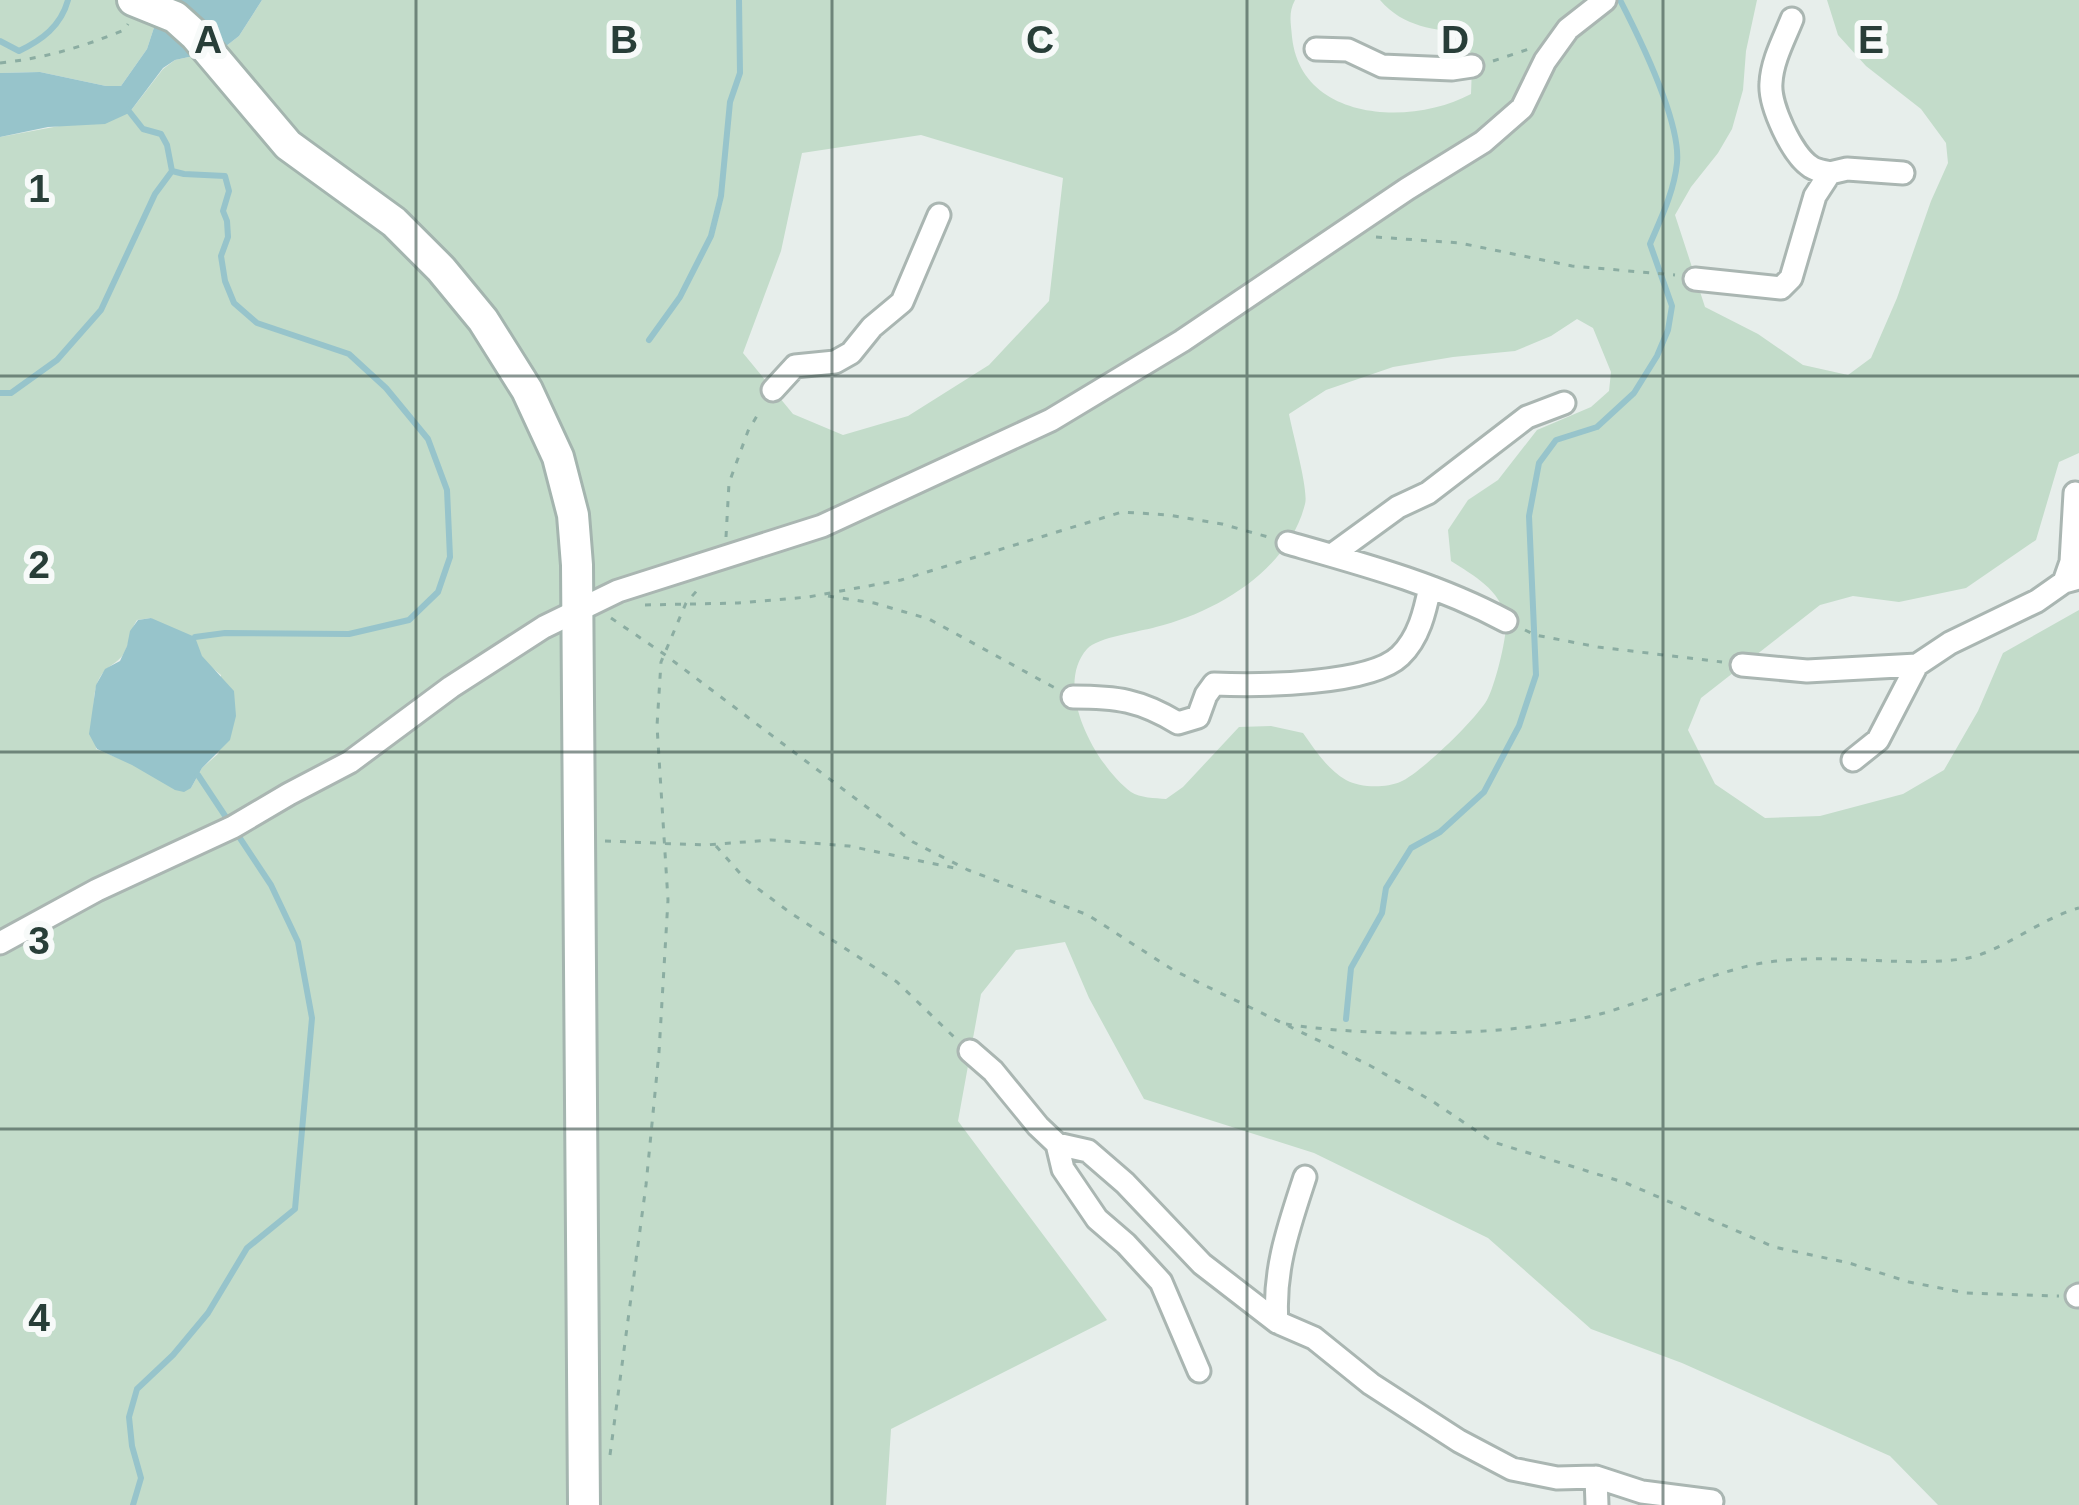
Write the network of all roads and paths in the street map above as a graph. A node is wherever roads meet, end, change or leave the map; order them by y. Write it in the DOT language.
graph roads {
  1 [pos="1605,0"];
  2 [pos="138,2"];
  3 [pos="1792,19"];
  4 [pos="1568,29"];
  5 [pos="1316,49"];
  6 [pos="0,64"];
  7 [pos="1472,65"];
  8 [pos="1829,173"];
  9 [pos="1904,173"];
  10 [pos="939,215"];
  11 [pos="1366,238"];
  12 [pos="1695,278"];
  13 [pos="773,390"];
  14 [pos="1564,403"];
  15 [pos="2074,493"];
  16 [pos="1288,543"];
  17 [pos="1332,555"];
  18 [pos="724,559"];
  19 [pos="2072,580"];
  20 [pos="1430,586"];
  21 [pos="820,595"];
  22 [pos="686,603"];
  23 [pos="646,605"];
  24 [pos="583,608"];
  25 [pos="1506,621"];
  26 [pos="664,654"];
  27 [pos="1742,665"];
  28 [pos="1917,665"];
  29 [pos="1073,697"];
  30 [pos="1853,760"];
  31 [pos="580,839"];
  32 [pos="664,843"];
  33 [pos="715,844"];
  34 [pos="968,870"];
  35 [pos="2079,908"];
  36 [pos="0,943"];
  37 [pos="1280,1024"];
  38 [pos="970,1051"];
  39 [pos="1057,1144"];
  40 [pos="1305,1177"];
  41 [pos="2078,1295"];
  42 [pos="1277,1322"];
  43 [pos="1198,1371"];
  44 [pos="609,1461"];
  45 [pos="1595,1477"];
  46 [pos="1712,1501"];
  47 [pos="584,1505"];
  48 [pos="1597,1505"];
  1 -- 4 [label="street"];
  2 -- 6 [label="path"];
  2 -- 24 [label="main road"];
  3 -- 8 [label="street"];
  4 -- 7 [label="path"];
  4 -- 18 [label="street"];
  5 -- 7 [label="street"];
  8 -- 9 [label="street"];
  8 -- 12 [label="street"];
  10 -- 13 [label="street"];
  11 -- 12 [label="path"];
  13 -- 18 [label="path"];
  14 -- 17 [label="street"];
  15 -- 19 [label="street"];
  16 -- 17 [label="street"];
  16 -- 21 [label="path"];
  17 -- 20 [label="street"];
  18 -- 22 [label="path"];
  18 -- 24 [label="street"];
  19 -- 28 [label="street"];
  20 -- 25 [label="street"];
  20 -- 29 [label="street"];
  21 -- 22 [label="path"];
  21 -- 29 [label="path"];
  22 -- 23 [label="path"];
  22 -- 26 [label="path"];
  24 -- 26 [label="path"];
  24 -- 31 [label="main road"];
  24 -- 36 [label="street"];
  25 -- 27 [label="path"];
  26 -- 32 [label="path"];
  26 -- 34 [label="path"];
  27 -- 28 [label="street"];
  28 -- 30 [label="street"];
  31 -- 32 [label="path"];
  31 -- 47 [label="main road"];
  32 -- 33 [label="path"];
  32 -- 44 [label="path"];
  33 -- 34 [label="path"];
  33 -- 38 [label="path"];
  34 -- 37 [label="path"];
  35 -- 37 [label="path"];
  37 -- 41 [label="path"];
  38 -- 39 [label="street"];
  39 -- 42 [label="street"];
  39 -- 43 [label="street"];
  40 -- 42 [label="street"];
  42 -- 45 [label="street"];
  45 -- 46 [label="street"];
  45 -- 48 [label="street"];
}
